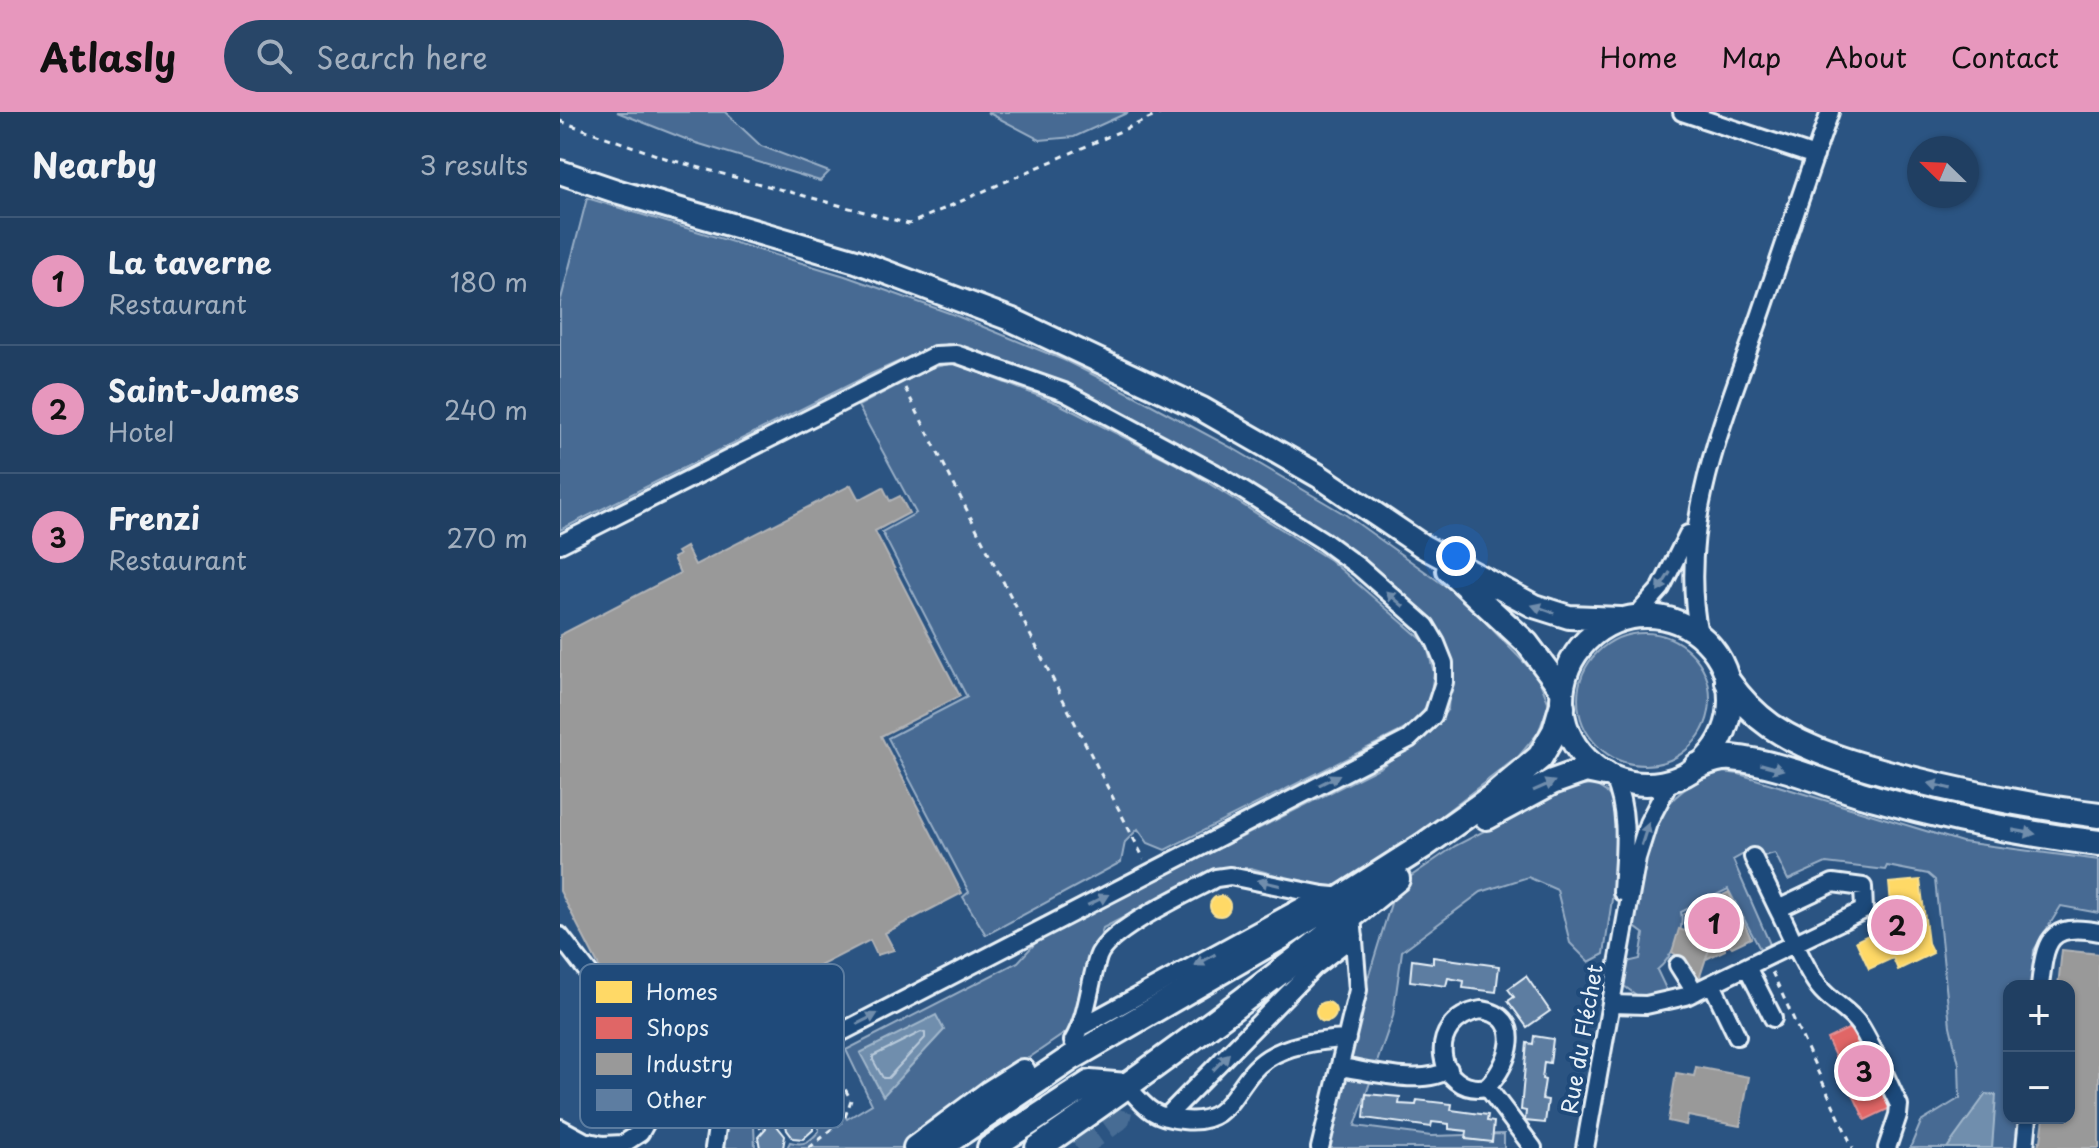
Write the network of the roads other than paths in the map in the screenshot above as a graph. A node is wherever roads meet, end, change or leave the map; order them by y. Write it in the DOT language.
graph roads {
  1 [pos="1682,112"];
  2 [pos="1830,112"];
  3 [pos="1815,156"];
  4 [pos="560,172"];
  5 [pos="1705,491"];
  6 [pos="560,544"];
  7 [pos="1424,547"];
  8 [pos="1628,618"];
  9 [pos="1699,634"];
  10 [pos="1728,682"];
  11 [pos="1562,698"];
  12 [pos="1697,766"];
  13 [pos="1610,776"];
  14 [pos="1670,781"];
  15 [pos="2099,815"];
  16 [pos="2099,843"];
  17 [pos="1753,857"];
  18 [pos="1778,909"];
  19 [pos="1344,911"];
  20 [pos="2099,932"];
  21 [pos="560,936"];
  22 [pos="1621,937"];
  23 [pos="1796,943"];
  24 [pos="582,964"];
  25 [pos="1678,965"];
  26 [pos="1747,967"];
  27 [pos="2041,980"];
  28 [pos="1712,984"];
  29 [pos="1695,992"];
  30 [pos="1612,1004"];
  31 [pos="1773,1018"];
  32 [pos="844,1032"];
  33 [pos="1737,1036"];
  34 [pos="1083,1038"];
  35 [pos="1347,1039"];
  36 [pos="1340,1067"];
  37 [pos="1449,1069"];
  38 [pos="1127,1086"];
  39 [pos="1487,1087"];
  40 [pos="1166,1117"];
  41 [pos="2027,1124"];
  42 [pos="560,1128"];
  43 [pos="643,1128"];
  44 [pos="717,1128"];
  45 [pos="560,1143"];
  46 [pos="571,1148"];
  47 [pos="714,1148"];
  48 [pos="916,1148"];
  49 [pos="938,1148"];
  50 [pos="962,1148"];
  51 [pos="990,1148"];
  52 [pos="1017,1148"];
  53 [pos="1038,1148"];
  54 [pos="1058,1148"];
  55 [pos="1320,1148"];
  56 [pos="1533,1148"];
  57 [pos="1585,1148"];
  58 [pos="1887,1148"];
  59 [pos="2025,1148"];
  1 -- 3 [label="street"];
  2 -- 3 [label="street"];
  3 -- 5 [label="street"];
  4 -- 7 [label="main road"];
  5 -- 8 [label="street, one-way"];
  5 -- 9 [label="street"];
  32 -- 6 [label="street, one-way"];
  8 -- 7 [label="main road, one-way"];
  7 -- 11 [label="main road"];
  8 -- 9 [label="main road"];
  8 -- 11 [label="main road"];
  9 -- 10 [label="main road"];
  10 -- 12 [label="main road"];
  15 -- 10 [label="highway, one-way"];
  11 -- 13 [label="main road"];
  11 -- 19 [label="highway"];
  12 -- 14 [label="main road"];
  12 -- 16 [label="highway, one-way"];
  13 -- 14 [label="main road"];
  19 -- 13 [label="highway, one-way"];
  13 -- 22 [label="street, Rue du Fléchet"];
  22 -- 14 [label="street, Rue du Fléchet, one-way"];
  17 -- 18 [label="street"];
  18 -- 23 [label="street"];
  18 -- 23 [label="street"];
  19 -- 34 [label="highway, one-way"];
  19 -- 34 [label="street, one-way"];
  19 -- 35 [label="street"];
  19 -- 38 [label="highway"];
  40 -- 19 [label="street, one-way"];
  20 -- 27 [label="street"];
  21 -- 24 [label="street"];
  22 -- 30 [label="street, Rue du Fléchet"];
  23 -- 26 [label="street"];
  23 -- 58 [label="street"];
  25 -- 29 [label="street"];
  26 -- 28 [label="street"];
  26 -- 31 [label="street"];
  28 -- 29 [label="street"];
  28 -- 33 [label="street"];
  29 -- 30 [label="street"];
  30 -- 57 [label="street, Rue du Fléchet"];
  34 -- 48 [label="highway"];
  34 -- 49 [label="highway"];
  34 -- 50 [label="highway"];
  35 -- 36 [label="street"];
  35 -- 40 [label="street"];
  36 -- 37 [label="street"];
  36 -- 55 [label="street"];
  37 -- 39 [label="street"];
  37 -- 39 [label="street"];
  38 -- 40 [label="street"];
  38 -- 51 [label="highway"];
  38 -- 52 [label="highway"];
  38 -- 53 [label="highway"];
  38 -- 54 [label="highway"];
  39 -- 56 [label="street"];
  41 -- 59 [label="street"];
  42 -- 43 [label="street"];
  47 -- 44 [label="street, one-way"];
  45 -- 46 [label="street"];
}
